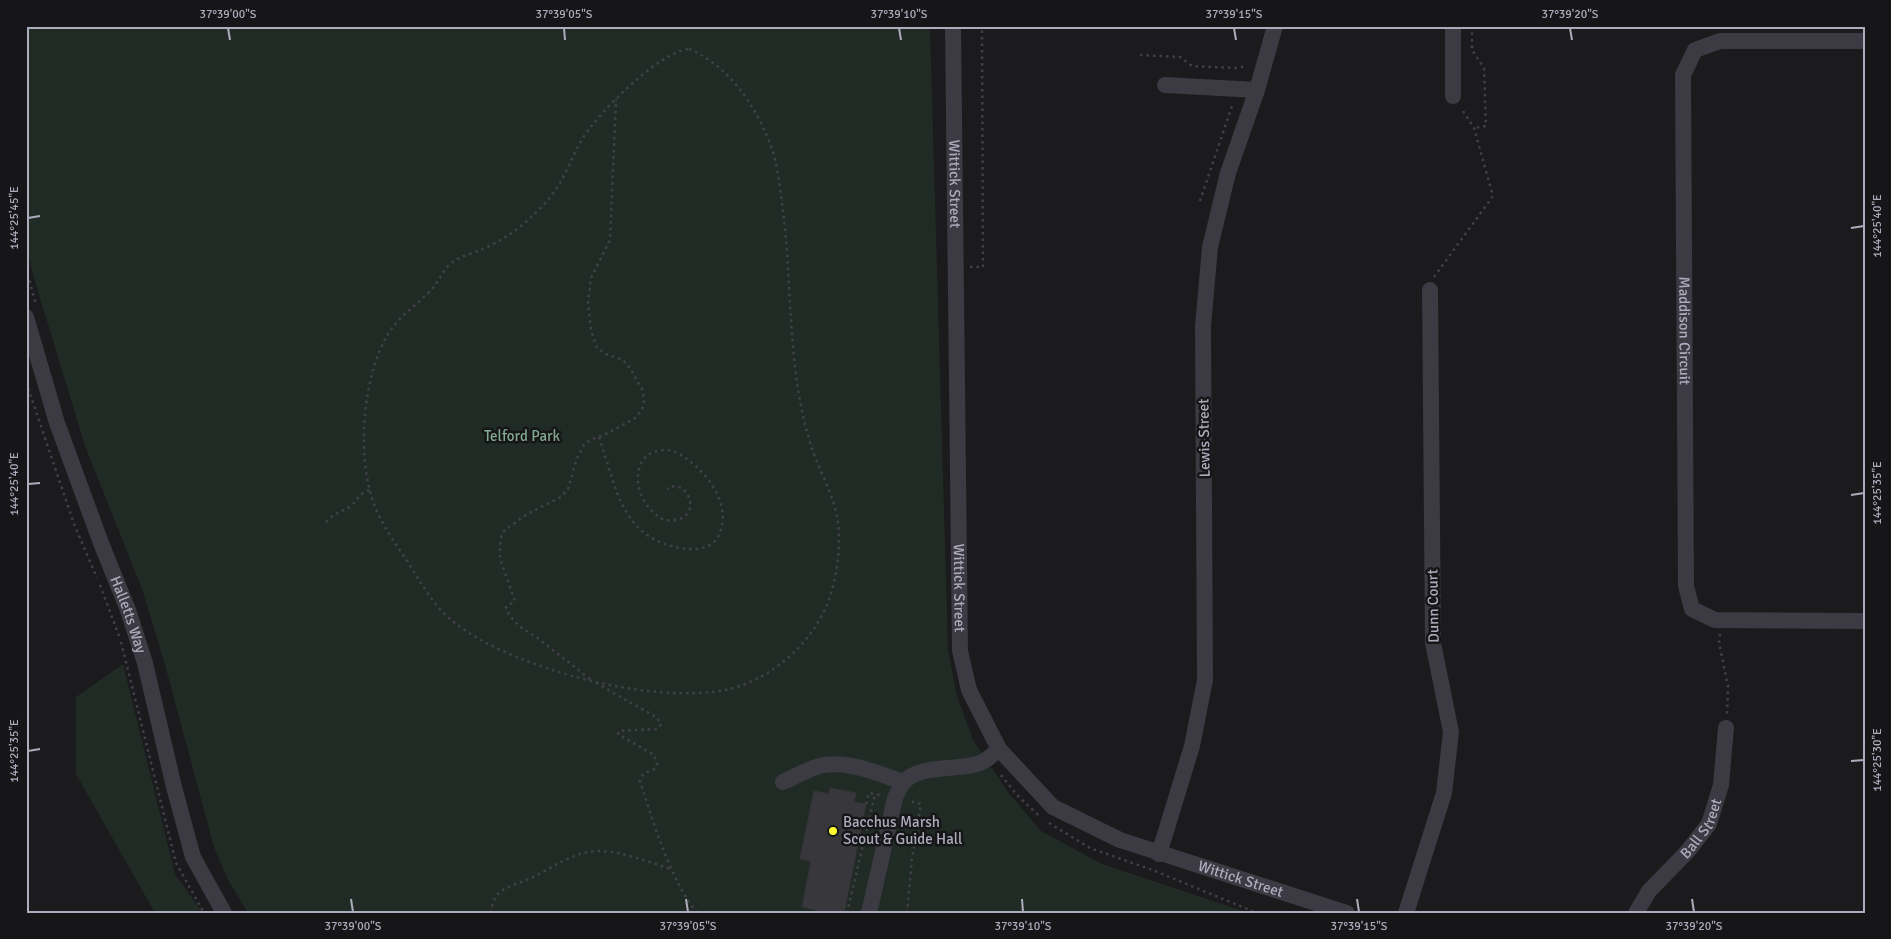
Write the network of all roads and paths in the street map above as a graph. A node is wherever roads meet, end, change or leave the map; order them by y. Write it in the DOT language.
graph roads {
  1 [pos="953,26"];
  2 [pos="982,26"];
  3 [pos="1275,26"];
  4 [pos="1453,26"];
  5 [pos="1472,26"];
  6 [pos="1865,41"];
  7 [pos="1140,55"];
  8 [pos="1250,59"];
  9 [pos="1247,66"];
  10 [pos="1165,85"];
  11 [pos="1236,89"];
  12 [pos="1257,90"];
  13 [pos="1453,96"];
  14 [pos="616,97"];
  15 [pos="1474,128"];
  16 [pos="1200,200"];
  17 [pos="956,267"];
  18 [pos="1430,290"];
  19 [pos="26,317"];
  20 [pos="26,382"];
  21 [pos="598,437"];
  22 [pos="667,489"];
  23 [pos="370,490"];
  24 [pos="326,522"];
  25 [pos="1722,620"];
  26 [pos="1865,621"];
  27 [pos="593,681"];
  28 [pos="1726,728"];
  29 [pos="998,749"];
  30 [pos="783,782"];
  31 [pos="903,782"];
  32 [pos="875,794"];
  33 [pos="895,798"];
  34 [pos="866,804"];
  35 [pos="1159,854"];
  36 [pos="672,870"];
  37 [pos="204,913"];
  38 [pos="224,913"];
  39 [pos="491,913"];
  40 [pos="698,913"];
  41 [pos="847,913"];
  42 [pos="869,913"];
  43 [pos="907,913"];
  44 [pos="1347,913"];
  45 [pos="1406,913"];
  46 [pos="1636,913"];
  1 -- 17 [label="street, Wittick Street"];
  2 -- 17 [label="path"];
  3 -- 12 [label="street, Lewis Street"];
  4 -- 13 [label="street"];
  5 -- 15 [label="path"];
  6 -- 25 [label="street, Maddison Circuit"];
  7 -- 9 [label="path"];
  8 -- 9 [label="path"];
  9 -- 11 [label="path"];
  10 -- 11 [label="street"];
  11 -- 12 [label="street"];
  11 -- 16 [label="path"];
  12 -- 35 [label="street, Lewis Street"];
  13 -- 15 [label="path"];
  14 -- 21 [label="path"];
  14 -- 23 [label="path"];
  14 -- 27 [label="path"];
  15 -- 18 [label="path"];
  17 -- 29 [label="street, Wittick Street"];
  18 -- 45 [label="street, Dunn Court"];
  19 -- 38 [label="street, Halletts Way"];
  20 -- 37 [label="path"];
  21 -- 22 [label="path"];
  21 -- 27 [label="path"];
  23 -- 24 [label="path"];
  23 -- 27 [label="path"];
  25 -- 26 [label="street, Maddison Circuit"];
  25 -- 28 [label="path"];
  27 -- 36 [label="path"];
  28 -- 46 [label="street, Ball Street"];
  29 -- 31 [label="street"];
  29 -- 35 [label="street, Wittick Street"];
  30 -- 31 [label="street"];
  31 -- 33 [label="street"];
  32 -- 33 [label="path"];
  32 -- 34 [label="path"];
  32 -- 41 [label="path"];
  33 -- 42 [label="street"];
  33 -- 43 [label="path"];
  35 -- 44 [label="street, Wittick Street"];
  36 -- 39 [label="path"];
  36 -- 40 [label="path"];
}
